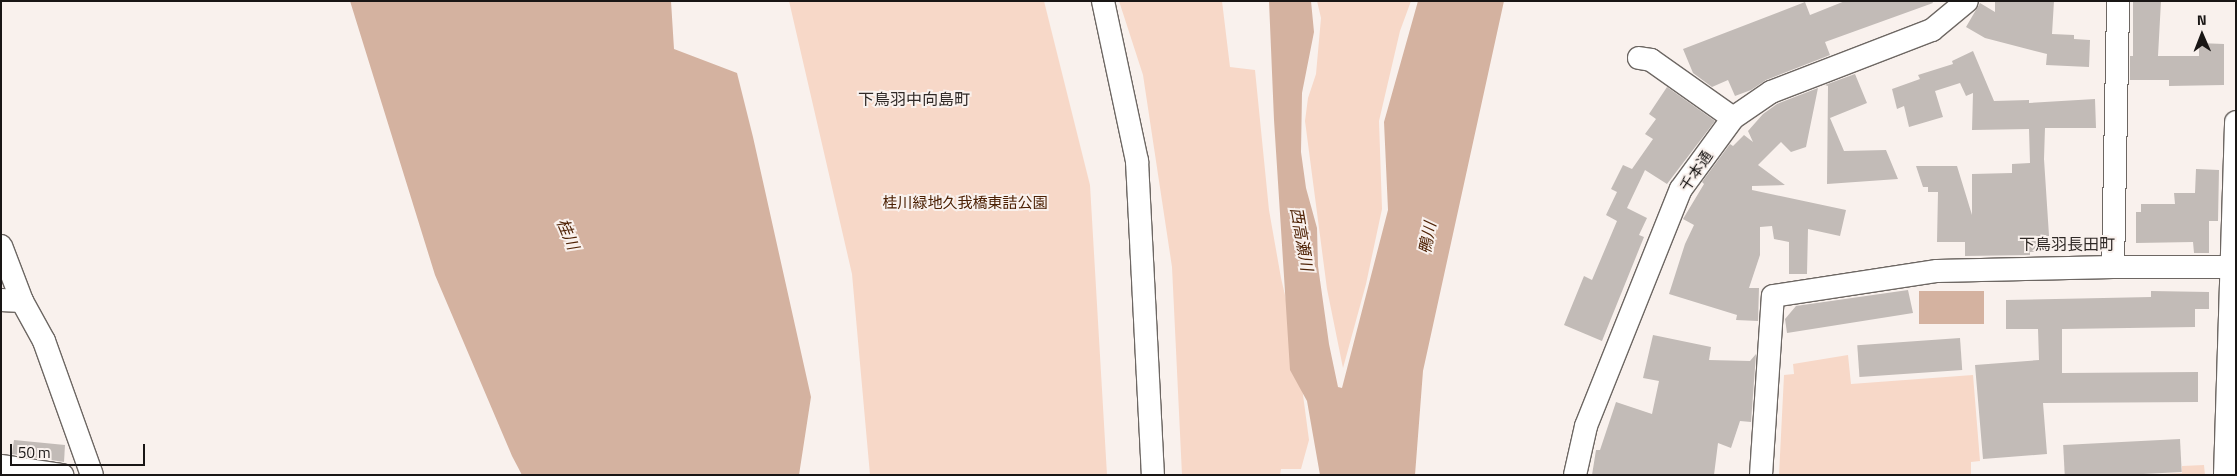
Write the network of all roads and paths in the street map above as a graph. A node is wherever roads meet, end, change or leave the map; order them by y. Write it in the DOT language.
graph roads {
  1 [pos="1103,1"];
  2 [pos="1967,1"];
  3 [pos="2118,1"];
  4 [pos="1639,58"];
  5 [pos="1733,118"];
  6 [pos="2236,122"];
  7 [pos="1,246"];
  8 [pos="2113,267"];
  9 [pos="2230,267"];
  10 [pos="12,300"];
  11 [pos="1,466"];
  12 [pos="62,475"];
  13 [pos="92,475"];
  14 [pos="1153,475"];
  15 [pos="1575,475"];
  16 [pos="1761,475"];
  17 [pos="2225,475"];
  1 -- 14 [label="street"];
  2 -- 5 [label="street, 千本通"];
  3 -- 8 [label="street"];
  4 -- 5 [label="street"];
  5 -- 15 [label="street, 千本通"];
  6 -- 9 [label="street"];
  7 -- 10 [label="street"];
  8 -- 9 [label="street"];
  8 -- 16 [label="street"];
  9 -- 17 [label="street"];
  10 -- 13 [label="street"];
  11 -- 12 [label="street"];
}
